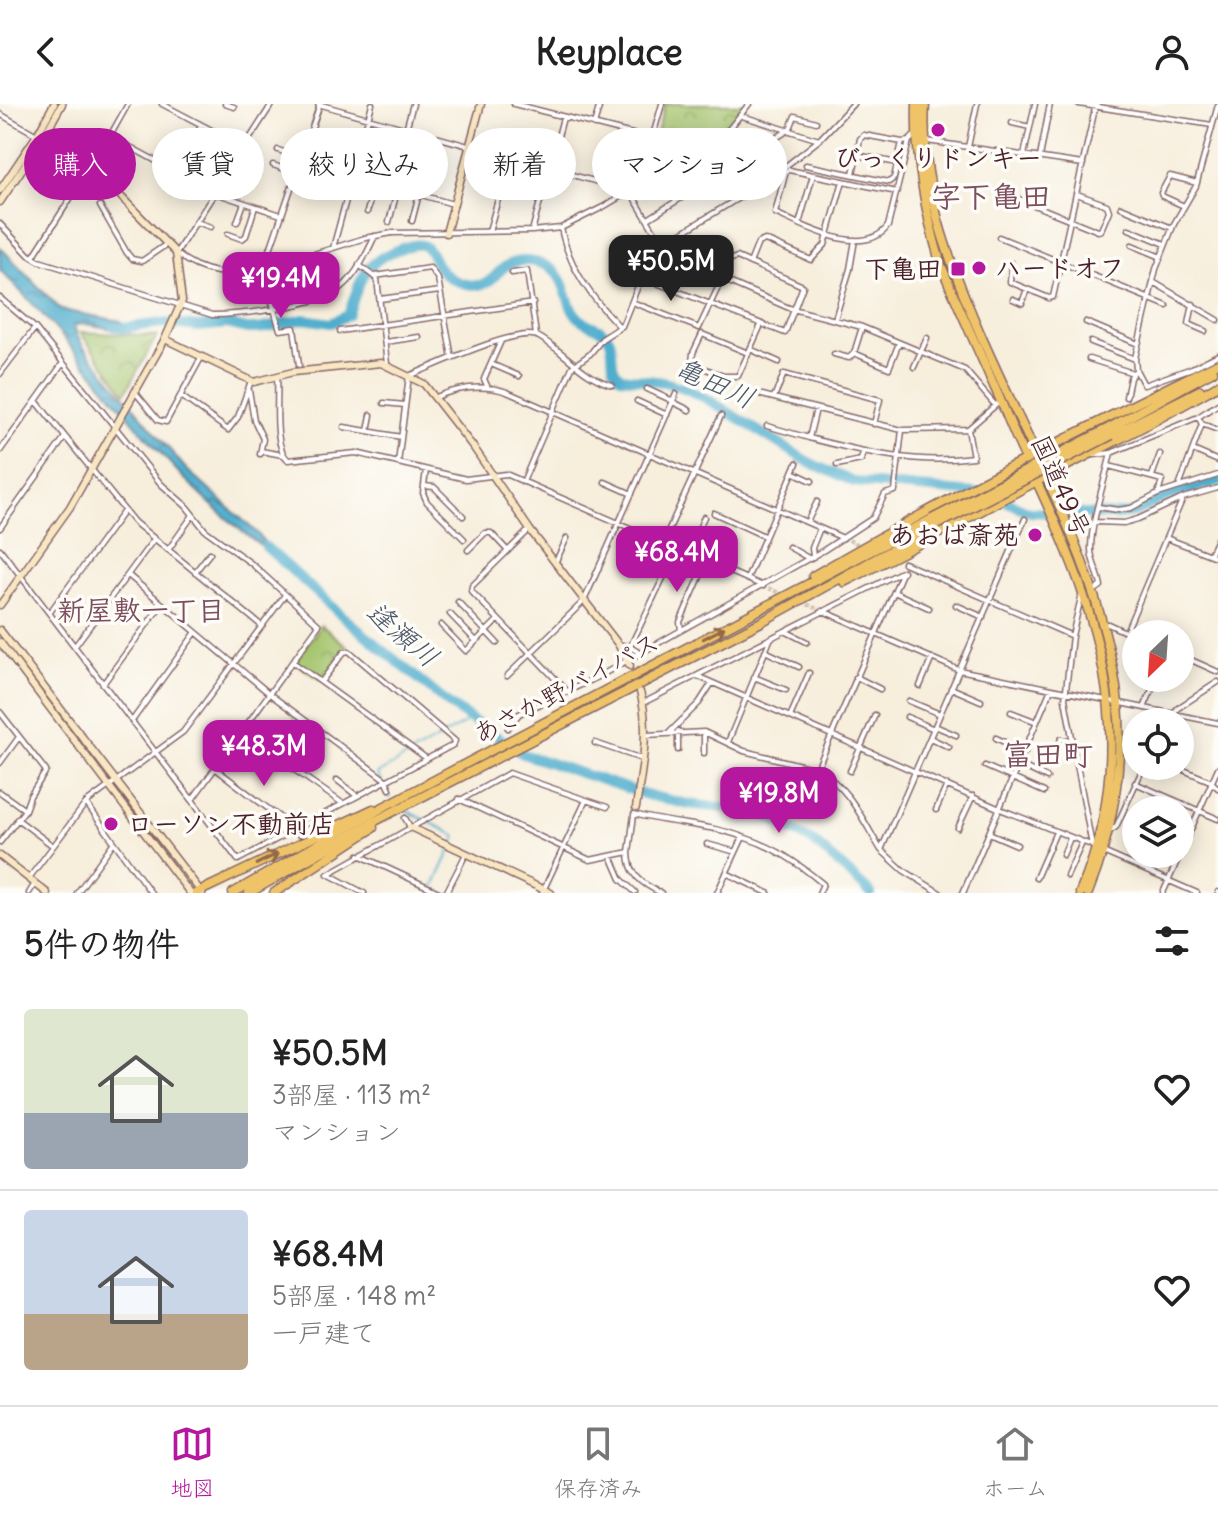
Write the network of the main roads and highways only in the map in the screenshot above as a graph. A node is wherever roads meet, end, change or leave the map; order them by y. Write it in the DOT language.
graph roads {
  1 [pos="917,104"];
  2 [pos="925,104"];
  3 [pos="1218,366"];
  4 [pos="1218,382"];
  5 [pos="1110,432"];
  6 [pos="1031,458"];
  7 [pos="1041,479"];
  8 [pos="934,522"];
  9 [pos="793,591"];
  10 [pos="1088,592"];
  11 [pos="761,622"];
  12 [pos="1114,703"];
  13 [pos="385,806"];
  14 [pos="396,811"];
  15 [pos="1097,849"];
  16 [pos="200,892"];
  17 [pos="233,893"];
  18 [pos="249,893"];
  19 [pos="274,893"];
  20 [pos="1080,893"];
  21 [pos="1088,893"];
  1 -- 6 [label="highway, 国道49号"];
  2 -- 6 [label="highway, 国道49号"];
  3 -- 5 [label="highway, あさか野バイパス"];
  3 -- 6 [label="highway"];
  4 -- 5 [label="highway, あさか野バイパス"];
  4 -- 7 [label="highway"];
  5 -- 8 [label="highway, あさか野バイパス, bridge"];
  6 -- 7 [label="highway, 国道49号"];
  6 -- 9 [label="highway"];
  7 -- 10 [label="highway, 国道49号"];
  7 -- 11 [label="highway"];
  8 -- 9 [label="highway, あさか野バイパス"];
  8 -- 11 [label="highway, あさか野バイパス"];
  13 -- 9 [label="highway, あさか野バイパス, one-way"];
  10 -- 12 [label="highway, 国道49号"];
  10 -- 12 [label="highway, 国道49号"];
  11 -- 14 [label="highway, あさか野バイパス"];
  12 -- 15 [label="highway, 国道49号"];
  12 -- 15 [label="highway, 国道49号"];
  16 -- 13 [label="highway, one-way"];
  13 -- 17 [label="highway, あさか野バイパス"];
  14 -- 18 [label="highway, あさか野バイパス"];
  14 -- 19 [label="highway"];
  15 -- 20 [label="highway, 国道49号"];
  15 -- 21 [label="highway, 国道49号"];
}
